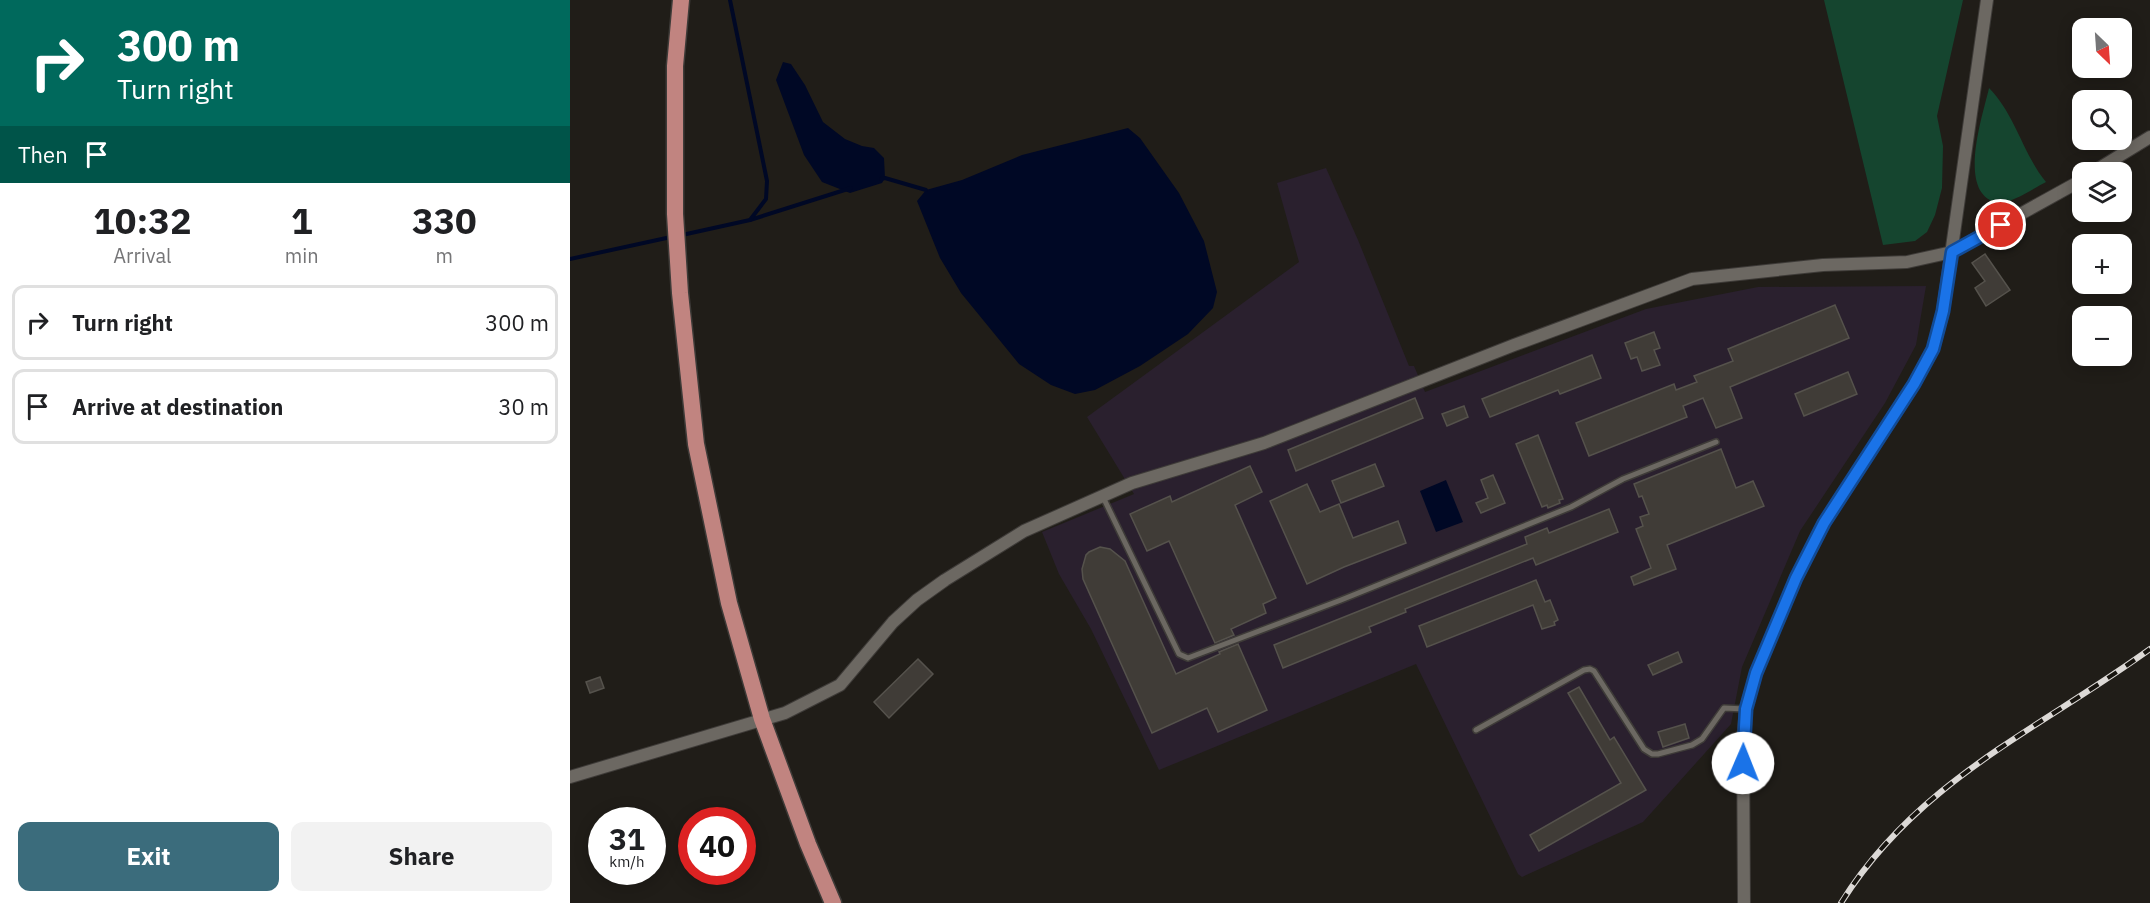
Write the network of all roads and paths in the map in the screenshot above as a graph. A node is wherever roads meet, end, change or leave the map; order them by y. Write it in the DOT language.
graph roads {
  1 [pos="681,0"];
  2 [pos="1987,0"];
  3 [pos="2150,137"];
  4 [pos="2109,162"];
  5 [pos="2072,186"];
  6 [pos="1952,252"];
  7 [pos="1716,442"];
  8 [pos="1102,496"];
  9 [pos="1746,709"];
  10 [pos="762,719"];
  11 [pos="1476,730"];
  12 [pos="570,777"];
  13 [pos="833,903"];
  14 [pos="1744,903"];
  1 -- 10 [label="main road"];
  2 -- 6 [label="street"];
  3 -- 4 [label="street"];
  5 -- 6 [label="street"];
  6 -- 8 [label="street"];
  6 -- 9 [label="street"];
  7 -- 8 [label="lane"];
  8 -- 10 [label="street"];
  9 -- 11 [label="lane"];
  9 -- 14 [label="street"];
  10 -- 12 [label="street"];
  10 -- 13 [label="main road"];
}
